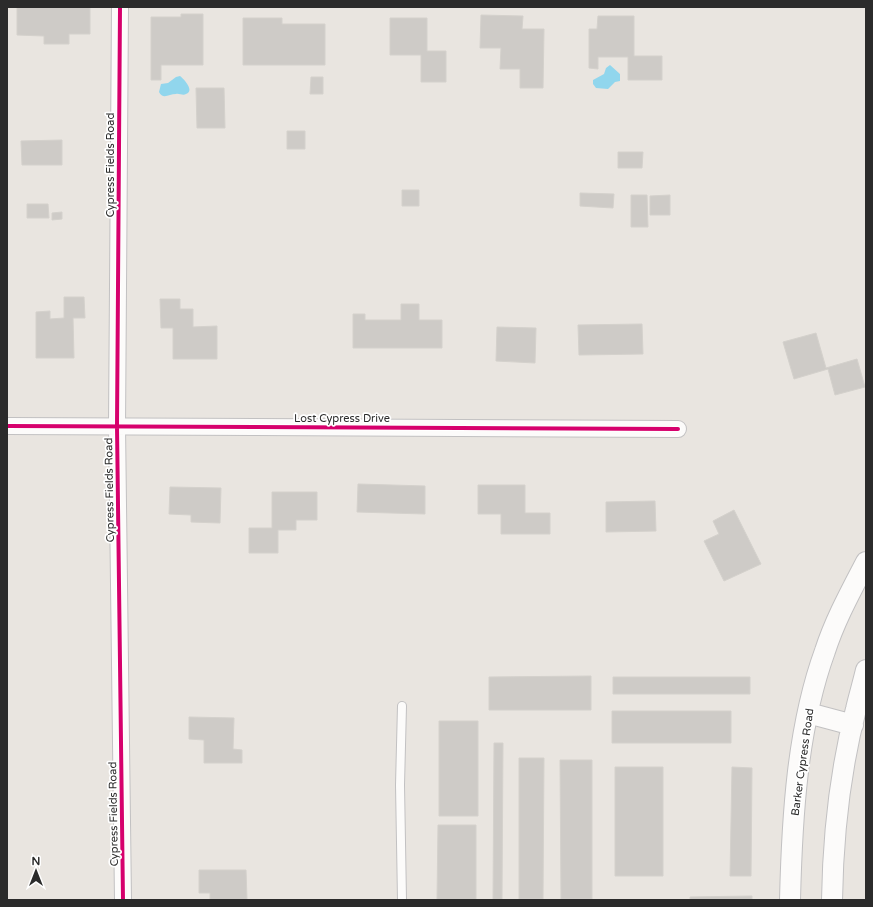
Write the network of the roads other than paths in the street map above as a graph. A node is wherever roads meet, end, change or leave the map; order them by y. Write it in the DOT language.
graph roads {
  1 [pos="120,7"];
  2 [pos="7,426"];
  3 [pos="117,426"];
  4 [pos="678,429"];
  5 [pos="866,562"];
  6 [pos="866,673"];
  7 [pos="402,706"];
  8 [pos="808,713"];
  9 [pos="852,725"];
  10 [pos="123,900"];
  11 [pos="402,900"];
  12 [pos="790,900"];
  13 [pos="832,900"];
  1 -- 3 [label="street, Cypress Fields Road"];
  2 -- 3 [label="street, Lost Cypress Drive"];
  3 -- 4 [label="street, Lost Cypress Drive"];
  3 -- 10 [label="street, Cypress Fields Road"];
  5 -- 8 [label="street, Barker Cypress Road"];
  6 -- 9 [label="street"];
  7 -- 11 [label="lane"];
  8 -- 9 [label="street"];
  8 -- 12 [label="street, Barker Cypress Road"];
  9 -- 13 [label="street"];
}
